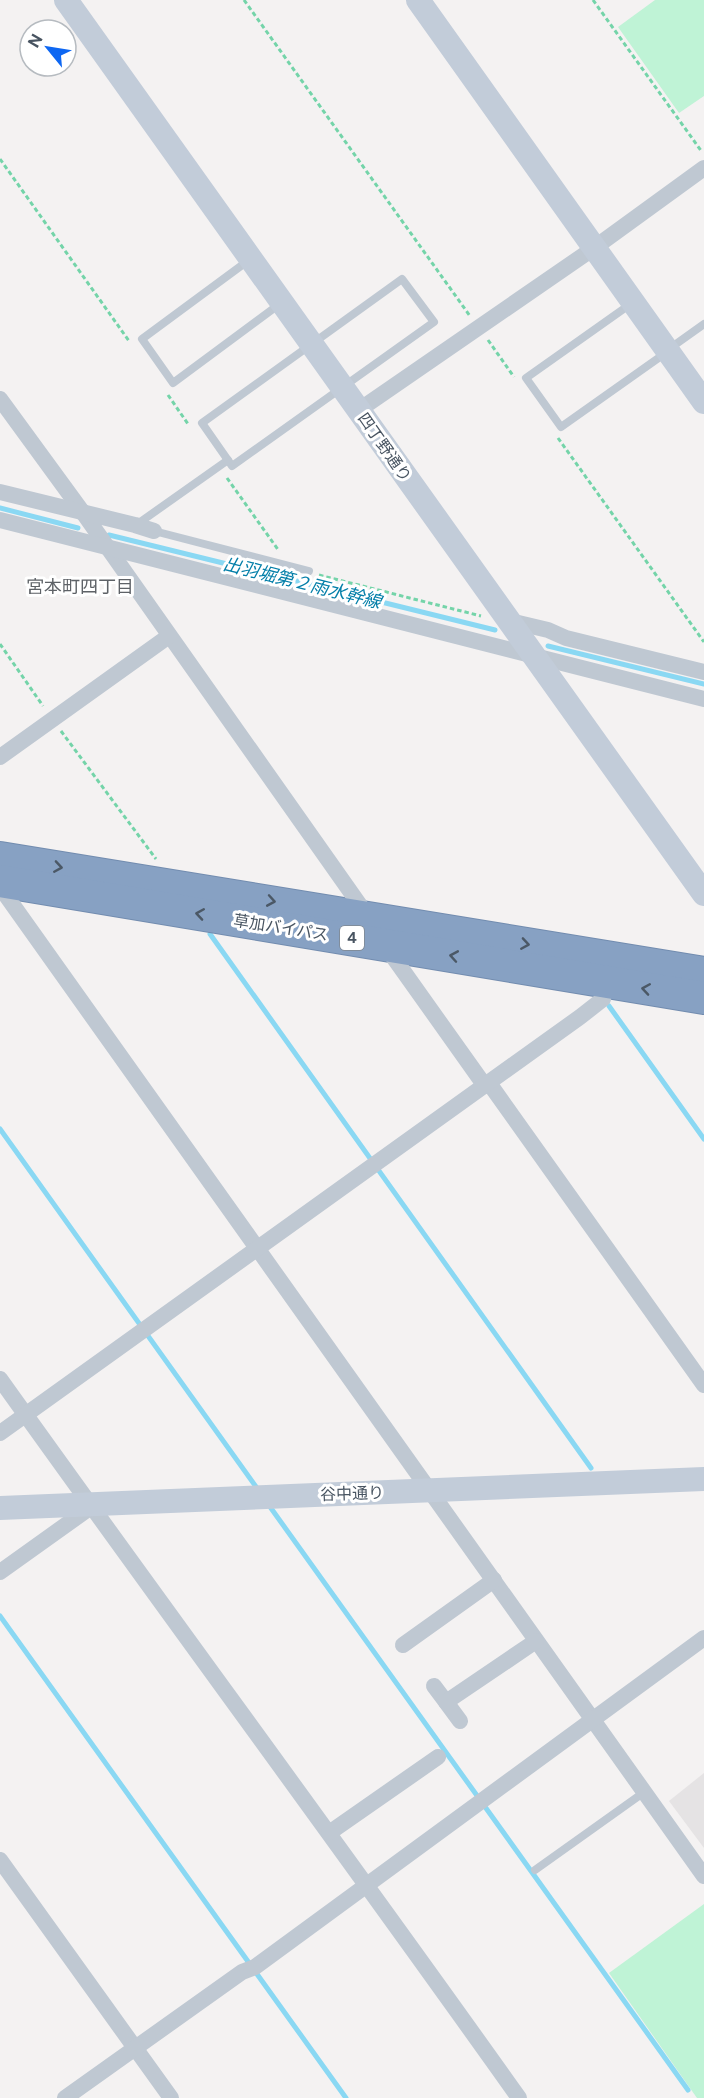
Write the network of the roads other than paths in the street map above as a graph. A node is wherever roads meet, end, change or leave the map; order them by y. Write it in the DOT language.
graph roads {
  1 [pos="66,0"];
  2 [pos="418,0"];
  3 [pos="704,168"];
  4 [pos="594,248"];
  5 [pos="251,258"];
  6 [pos="283,302"];
  7 [pos="633,302"];
  8 [pos="704,324"];
  9 [pos="312,344"];
  10 [pos="667,351"];
  11 [pos="342,386"];
  12 [pos="0,399"];
  13 [pos="704,402"];
  14 [pos="359,410"];
  15 [pos="228,460"];
  16 [pos="0,492"];
  17 [pos="84,514"];
  18 [pos="0,520"];
  19 [pos="135,525"];
  20 [pos="154,531"];
  21 [pos="106,548"];
  22 [pos="309,571"];
  23 [pos="511,623"];
  24 [pos="169,636"];
  25 [pos="533,655"];
  26 [pos="704,672"];
  27 [pos="704,699"];
  28 [pos="0,757"];
  29 [pos="0,858"];
  30 [pos="0,880"];
  31 [pos="0,887"];
  32 [pos="704,894"];
  33 [pos="377,931"];
  34 [pos="704,972"];
  35 [pos="606,982"];
  36 [pos="704,998"];
  37 [pos="487,1085"];
  38 [pos="256,1250"];
  39 [pos="0,1379"];
  40 [pos="704,1385"];
  41 [pos="25,1415"];
  42 [pos="0,1433"];
  43 [pos="704,1479"];
  44 [pos="429,1490"];
  45 [pos="90,1506"];
  46 [pos="0,1508"];
  47 [pos="0,1572"];
  48 [pos="494,1580"];
  49 [pos="704,1638"];
  50 [pos="537,1641"];
  51 [pos="403,1646"];
  52 [pos="434,1686"];
  53 [pos="446,1702"];
  54 [pos="593,1720"];
  55 [pos="460,1721"];
  56 [pos="438,1757"];
  57 [pos="643,1793"];
  58 [pos="329,1833"];
  59 [pos="0,1860"];
  60 [pos="535,1870"];
  61 [pos="704,1876"];
  62 [pos="367,1884"];
  63 [pos="135,2048"];
  64 [pos="65,2098"];
  65 [pos="171,2098"];
  66 [pos="519,2098"];
  1 -- 5 [label="street, 四丁野通り"];
  2 -- 4 [label="street"];
  3 -- 4 [label="street"];
  4 -- 7 [label="street"];
  4 -- 14 [label="street"];
  5 -- 6 [label="street, 四丁野通り"];
  5 -- 6 [label="lane"];
  6 -- 9 [label="street, 四丁野通り"];
  7 -- 10 [label="street"];
  7 -- 10 [label="lane"];
  8 -- 10 [label="lane"];
  9 -- 11 [label="street, 四丁野通り"];
  9 -- 11 [label="lane"];
  9 -- 15 [label="lane"];
  10 -- 13 [label="street"];
  11 -- 14 [label="street, 四丁野通り"];
  11 -- 15 [label="lane"];
  12 -- 17 [label="street"];
  14 -- 23 [label="street, 四丁野通り"];
  15 -- 19 [label="lane"];
  16 -- 17 [label="street"];
  17 -- 19 [label="street"];
  17 -- 21 [label="street"];
  18 -- 21 [label="street"];
  19 -- 20 [label="street"];
  20 -- 22 [label="lane"];
  21 -- 24 [label="street"];
  21 -- 25 [label="street"];
  23 -- 25 [label="street, 四丁野通り"];
  23 -- 26 [label="street"];
  24 -- 28 [label="street"];
  24 -- 33 [label="street"];
  25 -- 27 [label="street"];
  25 -- 32 [label="street, 四丁野通り"];
  29 -- 33 [label="highway, 草加バイパス / 4, one-way"];
  33 -- 30 [label="highway, 草加バイパス / 4, one-way"];
  31 -- 38 [label="street"];
  33 -- 34 [label="highway, 草加バイパス / 4, one-way"];
  35 -- 33 [label="highway, 草加バイパス / 4, one-way"];
  33 -- 37 [label="street"];
  36 -- 35 [label="highway, 草加バイパス / 4, one-way"];
  35 -- 37 [label="street"];
  37 -- 38 [label="street"];
  37 -- 40 [label="street"];
  38 -- 41 [label="street"];
  38 -- 44 [label="street"];
  39 -- 41 [label="street"];
  41 -- 42 [label="street"];
  41 -- 45 [label="street"];
  43 -- 44 [label="street, 谷中通り"];
  44 -- 45 [label="street, 谷中通り"];
  44 -- 48 [label="street"];
  45 -- 46 [label="street, 谷中通り"];
  45 -- 47 [label="street"];
  45 -- 58 [label="street"];
  48 -- 50 [label="street"];
  48 -- 51 [label="street"];
  49 -- 54 [label="street"];
  50 -- 53 [label="street"];
  50 -- 54 [label="street"];
  52 -- 53 [label="street"];
  53 -- 55 [label="street"];
  54 -- 57 [label="street"];
  54 -- 62 [label="street"];
  56 -- 58 [label="street"];
  57 -- 60 [label="lane"];
  57 -- 61 [label="street"];
  58 -- 62 [label="street"];
  59 -- 63 [label="street"];
  62 -- 63 [label="street"];
  62 -- 66 [label="street"];
  63 -- 64 [label="street"];
  63 -- 65 [label="street"];
}
